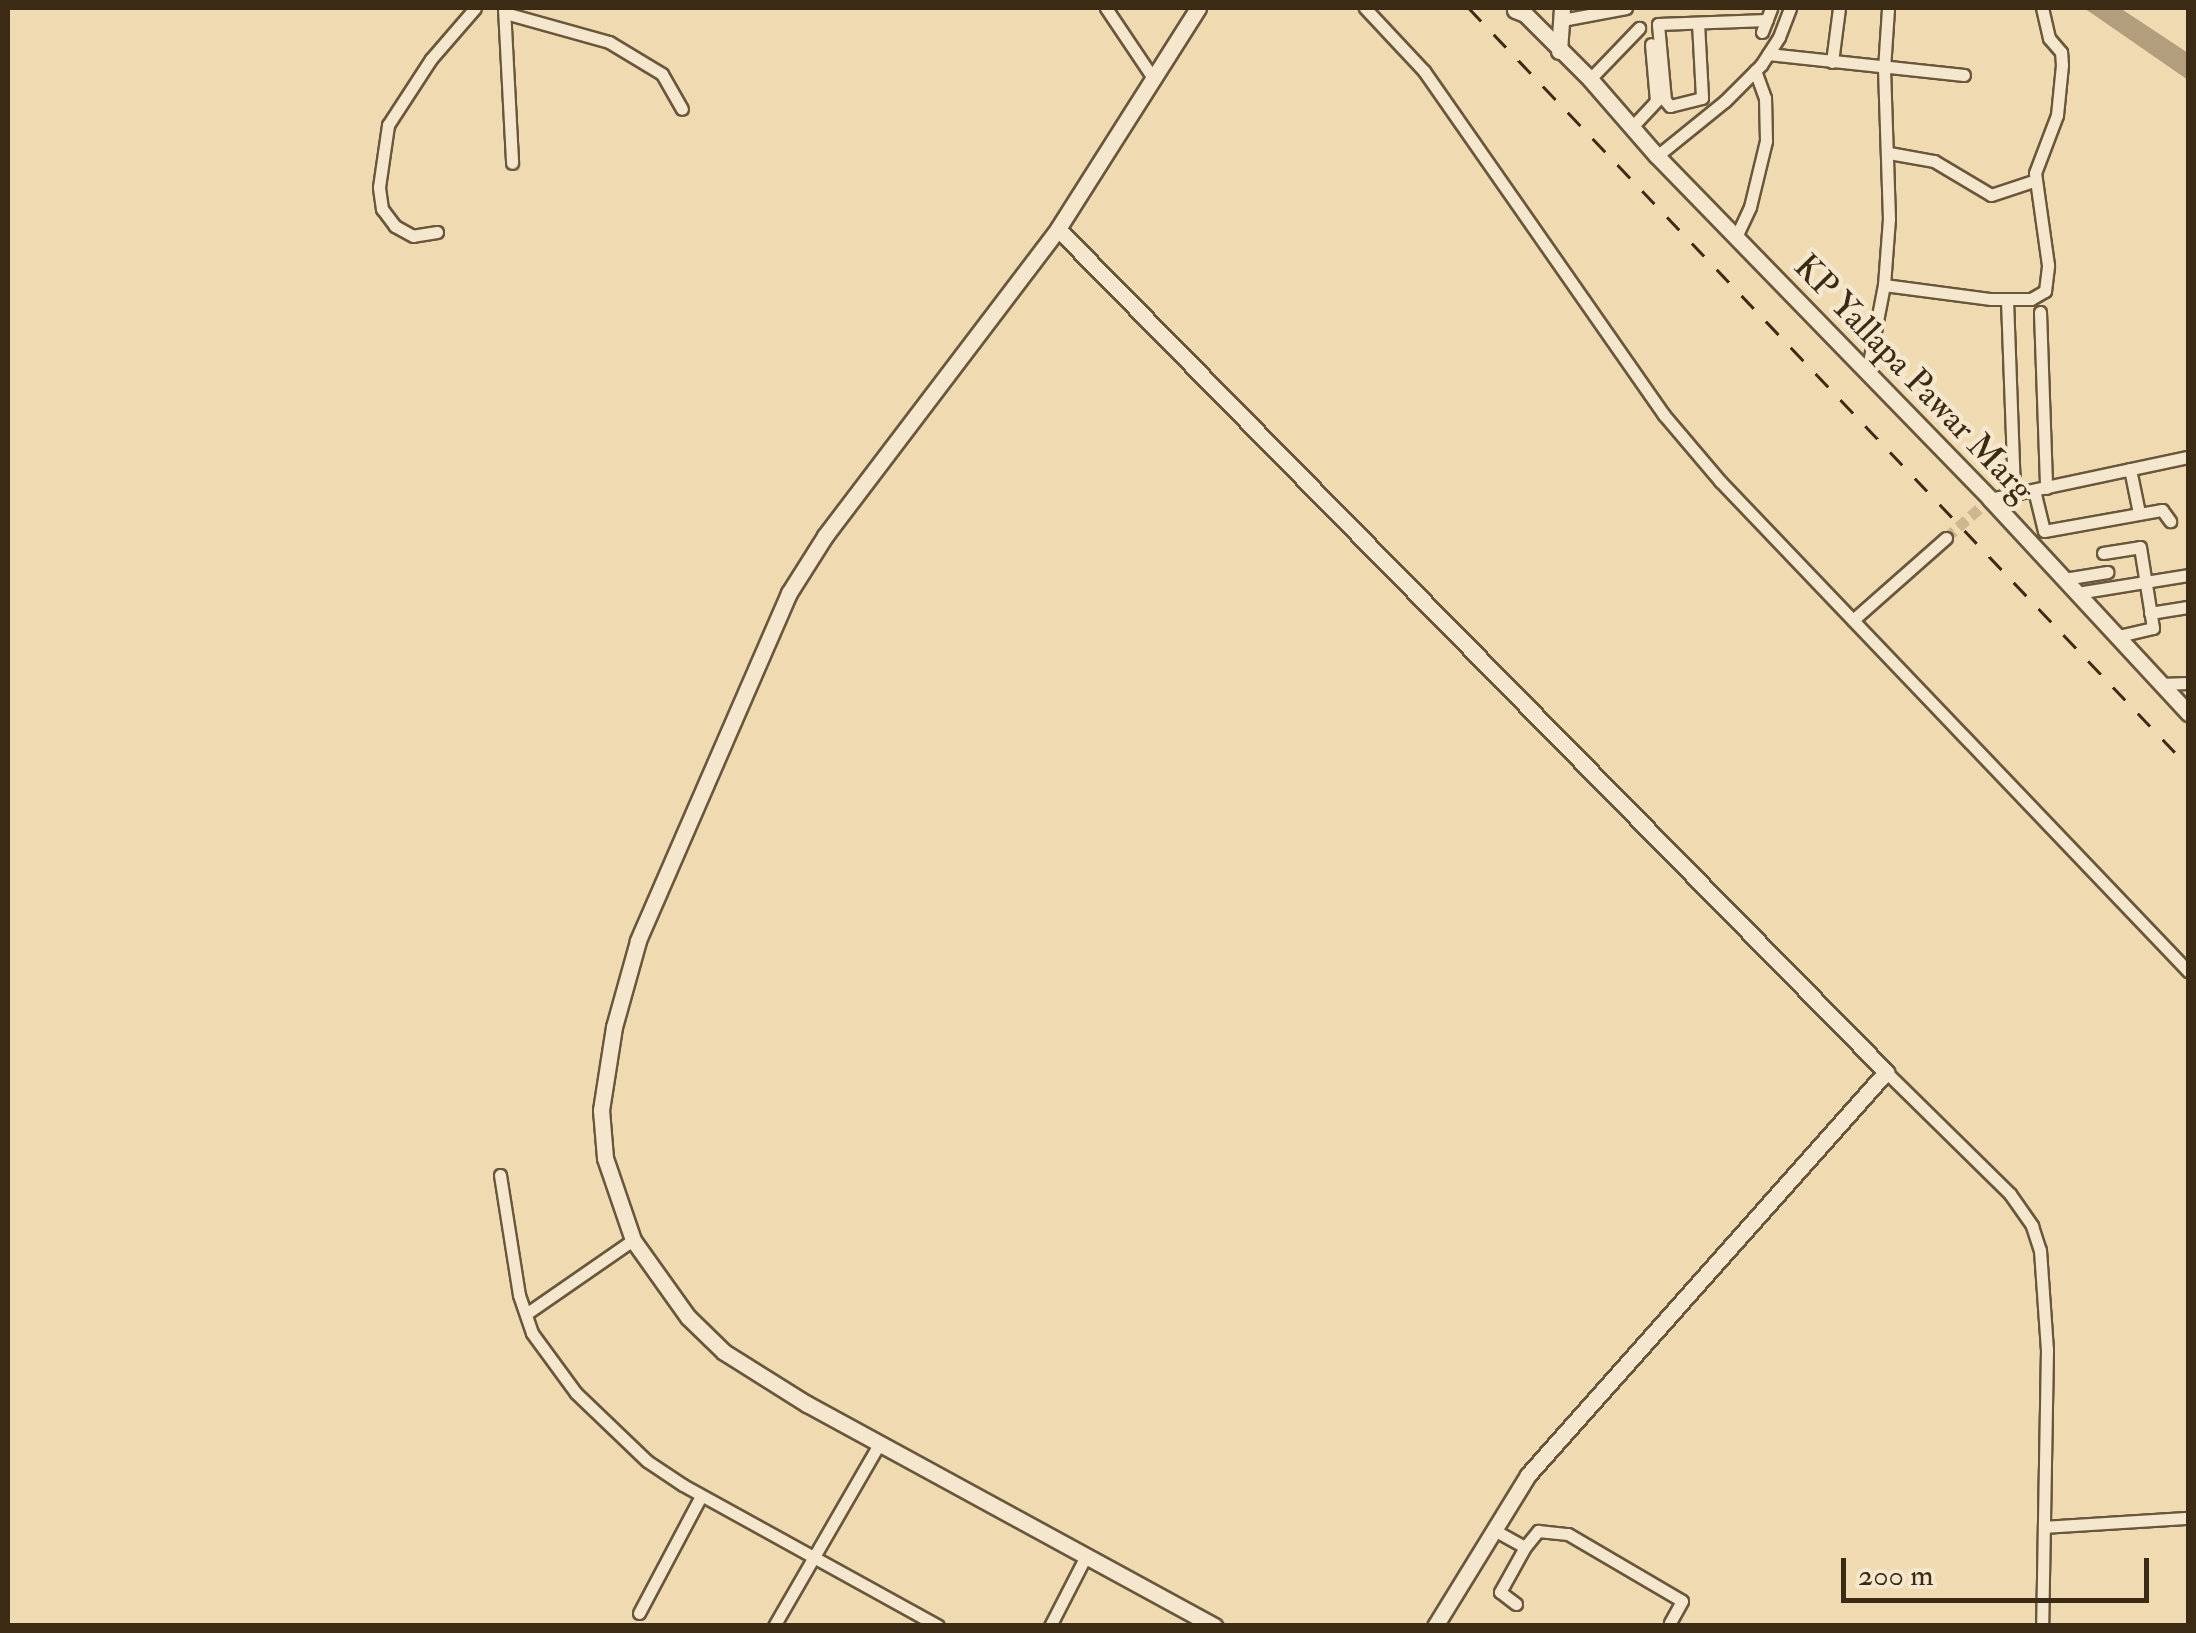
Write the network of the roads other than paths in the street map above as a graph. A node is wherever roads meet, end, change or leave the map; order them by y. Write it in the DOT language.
graph roads {
  1 [pos="475,8"];
  2 [pos="1106,8"];
  3 [pos="1198,8"];
  4 [pos="1365,8"];
  5 [pos="1626,8"];
  6 [pos="1654,8"];
  7 [pos="1790,8"];
  8 [pos="1838,8"];
  9 [pos="1888,8"];
  10 [pos="2042,8"];
  11 [pos="1514,9"];
  12 [pos="504,10"];
  13 [pos="1562,14"];
  14 [pos="1767,20"];
  15 [pos="1698,23"];
  16 [pos="1658,24"];
  17 [pos="1639,28"];
  18 [pos="1651,44"];
  19 [pos="1559,52"];
  20 [pos="1768,54"];
  21 [pos="1832,62"];
  22 [pos="1884,69"];
  23 [pos="1754,71"];
  24 [pos="1964,75"];
  25 [pos="1153,78"];
  26 [pos="1592,82"];
  27 [pos="682,108"];
  28 [pos="1632,128"];
  29 [pos="1889,153"];
  30 [pos="1657,156"];
  31 [pos="512,162"];
  32 [pos="2036,180"];
  33 [pos="1058,229"];
  34 [pos="437,232"];
  35 [pos="1736,237"];
  36 [pos="1884,285"];
  37 [pos="2006,300"];
  38 [pos="2040,312"];
  39 [pos="1867,373"];
  40 [pos="2188,457"];
  41 [pos="2130,469"];
  42 [pos="2040,489"];
  43 [pos="2014,494"];
  44 [pos="1990,499"];
  45 [pos="2139,513"];
  46 [pos="2170,521"];
  47 [pos="1946,538"];
  48 [pos="2103,553"];
  49 [pos="2107,572"];
  50 [pos="2188,574"];
  51 [pos="2064,578"];
  52 [pos="2145,582"];
  53 [pos="2077,593"];
  54 [pos="2188,607"];
  55 [pos="2150,613"];
  56 [pos="1852,620"];
  57 [pos="2117,636"];
  58 [pos="2188,683"];
  59 [pos="2161,684"];
  60 [pos="2188,713"];
  61 [pos="2188,971"];
  62 [pos="1886,1072"];
  63 [pos="500,1175"];
  64 [pos="633,1240"];
  65 [pos="526,1314"];
  66 [pos="879,1444"];
  67 [pos="701,1496"];
  68 [pos="2188,1518"];
  69 [pos="2044,1526"];
  70 [pos="1494,1530"];
  71 [pos="1525,1547"];
  72 [pos="1086,1556"];
  73 [pos="813,1558"];
  74 [pos="1516,1604"];
  75 [pos="640,1613"];
  76 [pos="922,1622"];
  77 [pos="1670,1623"];
  78 [pos="774,1626"];
  79 [pos="938,1626"];
  80 [pos="1050,1626"];
  81 [pos="1215,1626"];
  82 [pos="1436,1626"];
  83 [pos="2042,1626"];
  1 -- 34 [label="street"];
  2 -- 25 [label="street"];
  3 -- 25 [label="street"];
  4 -- 56 [label="street"];
  5 -- 13 [label="street"];
  6 -- 16 [label="street"];
  7 -- 20 [label="street"];
  8 -- 21 [label="street"];
  9 -- 22 [label="street"];
  10 -- 32 [label="street"];
  11 -- 19 [label="street, KP Yallapa Pawar Marg"];
  12 -- 27 [label="street"];
  12 -- 31 [label="street"];
  13 -- 19 [label="street"];
  14 -- 15 [label="street"];
  15 -- 16 [label="street"];
  15 -- 16 [label="street"];
  17 -- 26 [label="street"];
  18 -- 28 [label="street"];
  19 -- 26 [label="street, KP Yallapa Pawar Marg"];
  20 -- 21 [label="street"];
  20 -- 23 [label="street"];
  21 -- 22 [label="street"];
  22 -- 24 [label="street"];
  22 -- 29 [label="street"];
  23 -- 30 [label="street"];
  23 -- 35 [label="street"];
  25 -- 33 [label="street"];
  26 -- 28 [label="street, KP Yallapa Pawar Marg"];
  28 -- 30 [label="street, KP Yallapa Pawar Marg"];
  29 -- 32 [label="street"];
  29 -- 36 [label="street"];
  30 -- 35 [label="street, KP Yallapa Pawar Marg"];
  32 -- 37 [label="street"];
  33 -- 62 [label="street"];
  33 -- 64 [label="street"];
  35 -- 39 [label="street, KP Yallapa Pawar Marg"];
  36 -- 37 [label="street"];
  36 -- 39 [label="street"];
  37 -- 43 [label="street"];
  38 -- 42 [label="street"];
  39 -- 44 [label="street, KP Yallapa Pawar Marg"];
  40 -- 41 [label="street"];
  41 -- 42 [label="street"];
  41 -- 45 [label="street"];
  42 -- 43 [label="street"];
  42 -- 45 [label="street"];
  43 -- 44 [label="street"];
  44 -- 51 [label="street, KP Yallapa Pawar Marg"];
  45 -- 46 [label="street"];
  47 -- 56 [label="street"];
  48 -- 52 [label="street"];
  49 -- 51 [label="street"];
  50 -- 52 [label="street"];
  51 -- 53 [label="street, KP Yallapa Pawar Marg"];
  52 -- 53 [label="street"];
  52 -- 55 [label="street"];
  53 -- 57 [label="street, KP Yallapa Pawar Marg"];
  54 -- 55 [label="street"];
  55 -- 57 [label="street"];
  56 -- 61 [label="street"];
  57 -- 59 [label="street, KP Yallapa Pawar Marg"];
  58 -- 59 [label="street"];
  59 -- 60 [label="street, KP Yallapa Pawar Marg"];
  62 -- 69 [label="street"];
  62 -- 70 [label="street"];
  63 -- 65 [label="street"];
  64 -- 65 [label="street"];
  64 -- 66 [label="street"];
  65 -- 67 [label="street"];
  66 -- 72 [label="street"];
  66 -- 73 [label="street"];
  67 -- 73 [label="street"];
  67 -- 75 [label="street"];
  68 -- 69 [label="street"];
  69 -- 83 [label="street"];
  70 -- 71 [label="street"];
  70 -- 82 [label="street"];
  71 -- 74 [label="street"];
  71 -- 77 [label="street"];
  72 -- 80 [label="street"];
  72 -- 81 [label="street"];
  73 -- 76 [label="street"];
  73 -- 78 [label="street"];
  76 -- 79 [label="street"];
}
